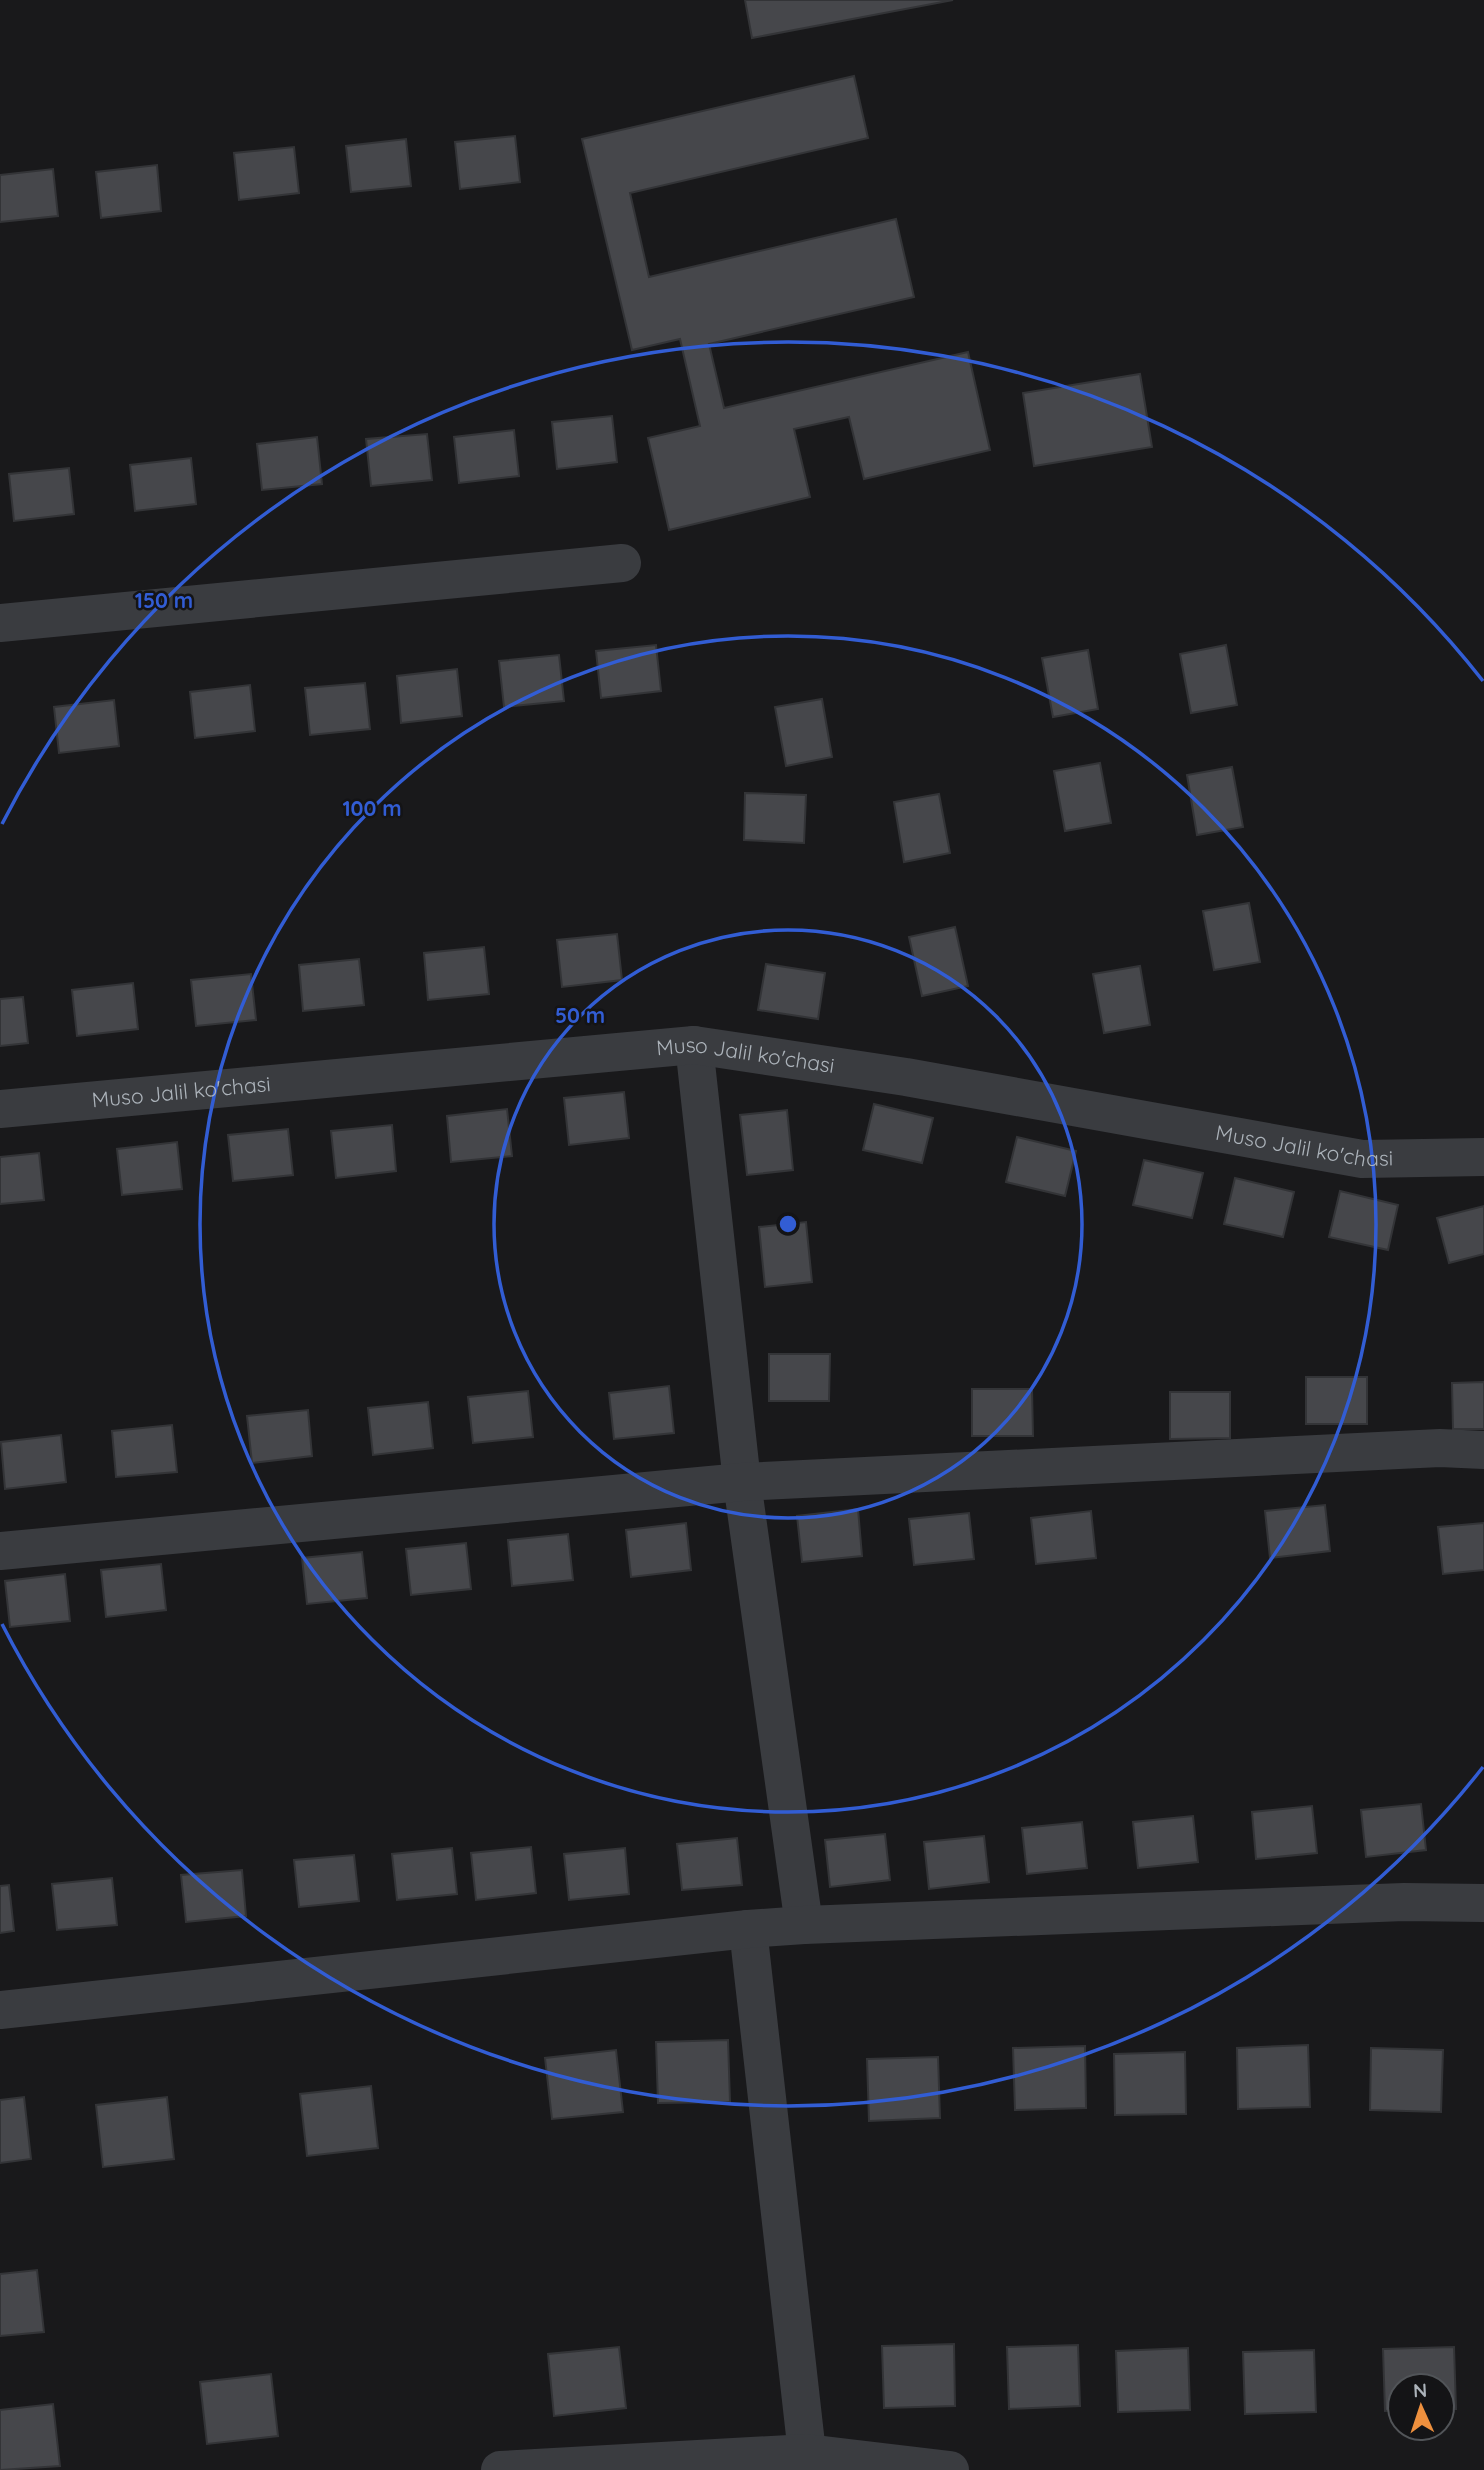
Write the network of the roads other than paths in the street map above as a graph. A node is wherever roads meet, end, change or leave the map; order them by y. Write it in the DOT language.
graph roads {
  1 [pos="622,563"];
  2 [pos="0,623"];
  3 [pos="694,1045"];
  4 [pos="0,1110"];
  5 [pos="1484,1157"];
  6 [pos="1484,1450"];
  7 [pos="742,1482"];
  8 [pos="0,1551"];
  9 [pos="1484,1903"];
  10 [pos="804,1924"];
  11 [pos="748,1929"];
  12 [pos="0,2010"];
  13 [pos="807,2453"];
  14 [pos="500,2470"];
  15 [pos="950,2470"];
  1 -- 2 [label="street"];
  3 -- 4 [label="street, Muso Jalil ko'chasi"];
  3 -- 5 [label="street, Muso Jalil ko'chasi"];
  3 -- 7 [label="street"];
  6 -- 7 [label="street"];
  7 -- 8 [label="street"];
  7 -- 10 [label="street"];
  9 -- 10 [label="street"];
  10 -- 11 [label="street"];
  11 -- 12 [label="street"];
  11 -- 13 [label="street"];
  13 -- 14 [label="street"];
  13 -- 15 [label="street"];
}
